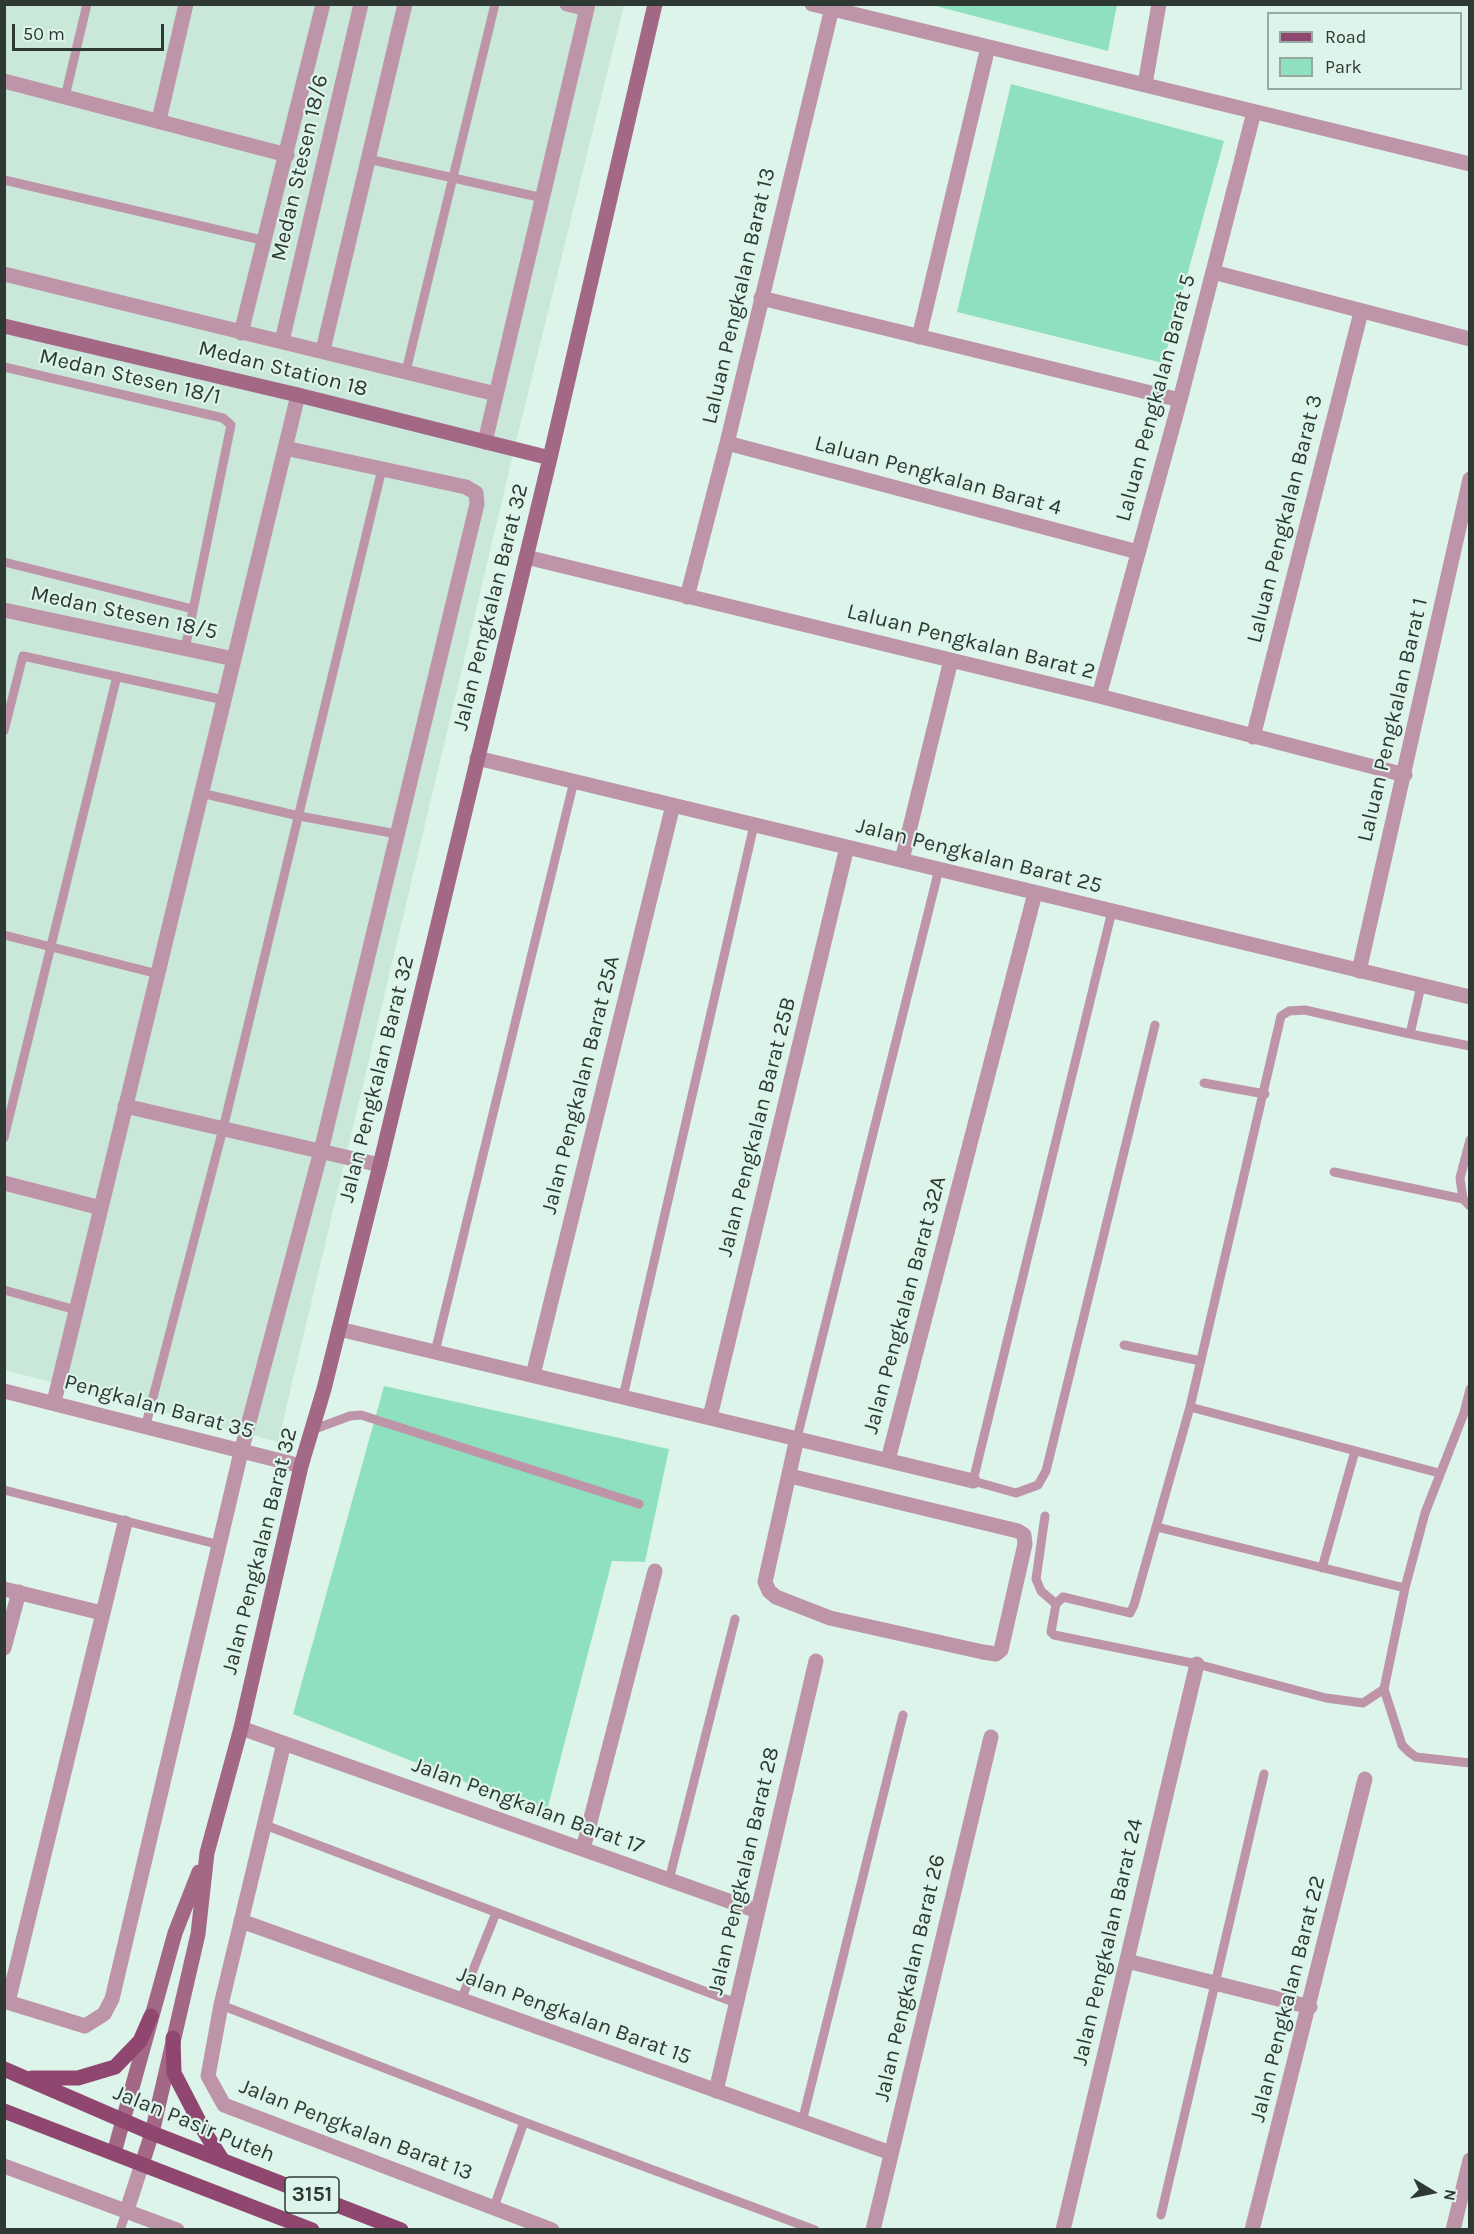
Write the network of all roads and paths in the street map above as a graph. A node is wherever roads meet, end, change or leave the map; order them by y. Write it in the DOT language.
graph roads {
  1 [pos="87,4"];
  2 [pos="186,4"];
  3 [pos="323,4"];
  4 [pos="361,4"];
  5 [pos="405,4"];
  6 [pos="495,4"];
  7 [pos="567,4"];
  8 [pos="655,4"];
  9 [pos="812,4"];
  10 [pos="1159,4"];
  11 [pos="588,7"];
  12 [pos="832,7"];
  13 [pos="988,48"];
  14 [pos="4,81"];
  15 [pos="1145,84"];
  16 [pos="65,97"];
  17 [pos="1254,112"];
  18 [pos="159,120"];
  19 [pos="287,155"];
  20 [pos="368,159"];
  21 [pos="1470,164"];
  22 [pos="451,178"];
  23 [pos="4,180"];
  24 [pos="543,198"];
  25 [pos="266,241"];
  26 [pos="1214,272"];
  27 [pos="4,274"];
  28 [pos="761,298"];
  29 [pos="1361,312"];
  30 [pos="4,326"];
  31 [pos="241,333"];
  32 [pos="919,337"];
  33 [pos="1470,339"];
  34 [pos="282,341"];
  35 [pos="323,350"];
  36 [pos="4,367"];
  37 [pos="406,372"];
  38 [pos="496,394"];
  39 [pos="298,395"];
  40 [pos="1180,400"];
  41 [pos="485,442"];
  42 [pos="727,443"];
  43 [pos="285,448"];
  44 [pos="550,458"];
  45 [pos="382,469"];
  46 [pos="1470,479"];
  47 [pos="1138,552"];
  48 [pos="526,557"];
  49 [pos="4,562"];
  50 [pos="687,597"];
  51 [pos="193,609"];
  52 [pos="4,610"];
  53 [pos="184,649"];
  54 [pos="234,659"];
  55 [pos="951,660"];
  56 [pos="117,676"];
  57 [pos="1099,696"];
  58 [pos="224,700"];
  59 [pos="4,731"];
  60 [pos="1253,737"];
  61 [pos="477,758"];
  62 [pos="1405,775"];
  63 [pos="574,782"];
  64 [pos="201,794"];
  65 [pos="673,806"];
  66 [pos="298,816"];
  67 [pos="754,825"];
  68 [pos="397,834"];
  69 [pos="848,847"];
  70 [pos="902,860"];
  71 [pos="939,869"];
  72 [pos="1035,893"];
  73 [pos="1112,911"];
  74 [pos="4,935"];
  75 [pos="51,947"];
  76 [pos="1359,971"];
  77 [pos="158,974"];
  78 [pos="1421,986"];
  79 [pos="1470,997"];
  80 [pos="1155,1025"];
  81 [pos="1410,1034"];
  82 [pos="1470,1046"];
  83 [pos="1204,1083"];
  84 [pos="1265,1095"];
  85 [pos="125,1106"];
  86 [pos="223,1129"];
  87 [pos="4,1138"];
  88 [pos="1470,1140"];
  89 [pos="321,1151"];
  90 [pos="380,1165"];
  91 [pos="1334,1172"];
  92 [pos="4,1183"];
  93 [pos="1466,1202"];
  94 [pos="101,1208"];
  95 [pos="4,1290"];
  96 [pos="76,1310"];
  97 [pos="339,1329"];
  98 [pos="1124,1345"];
  99 [pos="435,1352"];
  100 [pos="1201,1361"];
  101 [pos="533,1375"];
  102 [pos="1470,1389"];
  103 [pos="4,1391"];
  104 [pos="623,1397"];
  105 [pos="54,1402"];
  106 [pos="1190,1407"];
  107 [pos="710,1418"];
  108 [pos="145,1428"];
  109 [pos="312,1430"];
  110 [pos="797,1438"];
  111 [pos="1355,1451"];
  112 [pos="241,1452"];
  113 [pos="888,1460"];
  114 [pos="301,1466"];
  115 [pos="1439,1473"];
  116 [pos="790,1476"];
  117 [pos="973,1481"];
  118 [pos="4,1490"];
  119 [pos="639,1504"];
  120 [pos="1045,1516"];
  121 [pos="125,1523"];
  122 [pos="1156,1527"];
  123 [pos="220,1545"];
  124 [pos="1322,1568"];
  125 [pos="655,1571"];
  126 [pos="1404,1588"];
  127 [pos="12,1590"];
  128 [pos="1056,1604"];
  129 [pos="102,1613"];
  130 [pos="735,1618"];
  131 [pos="4,1648"];
  132 [pos="816,1661"];
  133 [pos="1197,1664"];
  134 [pos="1384,1689"];
  135 [pos="903,1715"];
  136 [pos="241,1728"];
  137 [pos="991,1737"];
  138 [pos="284,1743"];
  139 [pos="1470,1763"];
  140 [pos="1264,1774"];
  141 [pos="1365,1779"];
  142 [pos="264,1825"];
  143 [pos="583,1849"];
  144 [pos="207,1853"];
  145 [pos="669,1880"];
  146 [pos="757,1911"];
  147 [pos="496,1913"];
  148 [pos="241,1921"];
  149 [pos="1127,1961"];
  150 [pos="1216,1983"];
  151 [pos="461,2000"];
  152 [pos="6,2002"];
  153 [pos="736,2003"];
  154 [pos="221,2005"];
  155 [pos="1310,2007"];
  156 [pos="151,2016"];
  157 [pos="173,2038"];
  158 [pos="4,2069"];
  159 [pos="26,2078"];
  160 [pos="716,2091"];
  161 [pos="4,2110"];
  162 [pos="123,2121"];
  163 [pos="524,2122"];
  164 [pos="802,2122"];
  165 [pos="152,2133"];
  166 [pos="114,2153"];
  167 [pos="891,2153"];
  168 [pos="1470,2160"];
  169 [pos="223,2161"];
  170 [pos="142,2164"];
  171 [pos="4,2166"];
  172 [pos="494,2207"];
  173 [pos="127,2210"];
  174 [pos="1161,2215"];
  175 [pos="120,2229"];
  176 [pos="177,2229"];
  177 [pos="312,2229"];
  178 [pos="401,2229"];
  179 [pos="552,2229"];
  180 [pos="815,2229"];
  181 [pos="873,2229"];
  182 [pos="1063,2229"];
  183 [pos="1252,2229"];
  184 [pos="1453,2229"];
  1 -- 16 [label="lane"];
  2 -- 18 [label="street"];
  3 -- 19 [label="street"];
  4 -- 34 [label="street, Medan Stesen 18/6"];
  5 -- 20 [label="street"];
  6 -- 22 [label="lane"];
  7 -- 11 [label="street"];
  8 -- 44 [label="street, Jalan Pengkalan Barat 32"];
  9 -- 12 [label="street"];
  10 -- 15 [label="street"];
  11 -- 24 [label="street"];
  12 -- 13 [label="street"];
  12 -- 28 [label="street, Laluan Pengkalan Barat 13"];
  13 -- 15 [label="street"];
  13 -- 32 [label="street"];
  14 -- 16 [label="street"];
  15 -- 17 [label="street"];
  16 -- 18 [label="street"];
  17 -- 21 [label="street"];
  17 -- 26 [label="street, Laluan Pengkalan Barat 5"];
  18 -- 19 [label="street"];
  19 -- 25 [label="street"];
  20 -- 22 [label="lane"];
  20 -- 35 [label="street"];
  22 -- 24 [label="lane"];
  22 -- 37 [label="lane"];
  23 -- 25 [label="lane"];
  24 -- 38 [label="street"];
  25 -- 31 [label="street"];
  26 -- 29 [label="street"];
  26 -- 40 [label="street, Laluan Pengkalan Barat 5"];
  27 -- 31 [label="street"];
  28 -- 32 [label="street"];
  28 -- 42 [label="street, Laluan Pengkalan Barat 13"];
  29 -- 33 [label="street"];
  29 -- 60 [label="street, Laluan Pengkalan Barat 3"];
  30 -- 39 [label="street, Medan Station 18"];
  31 -- 34 [label="street"];
  32 -- 40 [label="street"];
  34 -- 35 [label="street"];
  35 -- 37 [label="street"];
  36 -- 51 [label="lane, Medan Stesen 18/1"];
  37 -- 38 [label="street"];
  38 -- 41 [label="street"];
  39 -- 41 [label="street, Medan Station 18"];
  39 -- 43 [label="street"];
  40 -- 47 [label="street, Laluan Pengkalan Barat 5"];
  41 -- 44 [label="street, Medan Station 18"];
  42 -- 47 [label="street, Laluan Pengkalan Barat 4"];
  42 -- 50 [label="street, Laluan Pengkalan Barat 13"];
  43 -- 45 [label="street"];
  43 -- 54 [label="street"];
  44 -- 48 [label="street, Jalan Pengkalan Barat 32"];
  45 -- 66 [label="lane"];
  45 -- 68 [label="street"];
  46 -- 62 [label="street, Laluan Pengkalan Barat 1"];
  47 -- 57 [label="street, Laluan Pengkalan Barat 5"];
  48 -- 50 [label="street, Laluan Pengkalan Barat 2"];
  48 -- 61 [label="street, Jalan Pengkalan Barat 32"];
  49 -- 51 [label="lane"];
  50 -- 55 [label="street, Laluan Pengkalan Barat 2"];
  51 -- 53 [label="lane, Medan Stesen 18/1"];
  52 -- 53 [label="street, Medan Stesen 18/5"];
  53 -- 54 [label="street, Medan Stesen 18/5"];
  54 -- 58 [label="street"];
  55 -- 57 [label="street, Laluan Pengkalan Barat 2"];
  55 -- 70 [label="street"];
  56 -- 58 [label="lane"];
  56 -- 59 [label="lane"];
  56 -- 75 [label="lane"];
  57 -- 60 [label="street, Laluan Pengkalan Barat 2"];
  58 -- 64 [label="street"];
  60 -- 62 [label="street, Laluan Pengkalan Barat 2"];
  61 -- 63 [label="street, Jalan Pengkalan Barat 25"];
  61 -- 90 [label="street, Jalan Pengkalan Barat 32"];
  62 -- 76 [label="street, Laluan Pengkalan Barat 1"];
  63 -- 65 [label="street, Jalan Pengkalan Barat 25"];
  63 -- 99 [label="lane"];
  64 -- 66 [label="lane"];
  64 -- 77 [label="street"];
  65 -- 67 [label="street, Jalan Pengkalan Barat 25"];
  65 -- 101 [label="street, Jalan Pengkalan Barat 25A"];
  66 -- 68 [label="lane"];
  66 -- 86 [label="lane"];
  67 -- 69 [label="street, Jalan Pengkalan Barat 25"];
  67 -- 104 [label="lane"];
  68 -- 89 [label="street"];
  69 -- 70 [label="street, Jalan Pengkalan Barat 25"];
  69 -- 107 [label="street, Jalan Pengkalan Barat 25B"];
  70 -- 71 [label="street, Jalan Pengkalan Barat 25"];
  71 -- 72 [label="street, Jalan Pengkalan Barat 25"];
  71 -- 110 [label="lane"];
  72 -- 73 [label="street, Jalan Pengkalan Barat 25"];
  72 -- 113 [label="street, Jalan Pengkalan Barat 32A"];
  73 -- 76 [label="street, Jalan Pengkalan Barat 25"];
  73 -- 117 [label="lane"];
  74 -- 75 [label="lane"];
  75 -- 77 [label="lane"];
  75 -- 87 [label="lane"];
  76 -- 78 [label="street, Jalan Pengkalan Barat 25"];
  77 -- 85 [label="street"];
  78 -- 79 [label="street, Jalan Pengkalan Barat 25"];
  78 -- 81 [label="lane"];
  80 -- 117 [label="lane"];
  81 -- 82 [label="lane"];
  81 -- 84 [label="lane"];
  83 -- 84 [label="lane"];
  84 -- 100 [label="lane"];
  85 -- 86 [label="street"];
  85 -- 94 [label="street"];
  86 -- 89 [label="street"];
  86 -- 108 [label="lane"];
  88 -- 93 [label="lane"];
  89 -- 90 [label="street"];
  89 -- 112 [label="street"];
  90 -- 97 [label="street, Jalan Pengkalan Barat 32"];
  91 -- 93 [label="lane"];
  92 -- 94 [label="street"];
  94 -- 96 [label="street"];
  95 -- 96 [label="lane"];
  96 -- 105 [label="street"];
  97 -- 99 [label="street, Jalan Pengkalan Barat 32A"];
  97 -- 109 [label="street, Jalan Pengkalan Barat 32"];
  98 -- 100 [label="lane"];
  99 -- 101 [label="street, Jalan Pengkalan Barat 32A"];
  100 -- 106 [label="lane"];
  101 -- 104 [label="street, Jalan Pengkalan Barat 32A"];
  102 -- 115 [label="lane"];
  103 -- 105 [label="street, Pengkalan Barat 35"];
  104 -- 107 [label="street, Jalan Pengkalan Barat 32A"];
  105 -- 108 [label="street, Pengkalan Barat 35"];
  106 -- 111 [label="lane"];
  106 -- 122 [label="lane"];
  107 -- 110 [label="street, Jalan Pengkalan Barat 32A"];
  108 -- 112 [label="street, Pengkalan Barat 35"];
  109 -- 114 [label="street, Jalan Pengkalan Barat 32"];
  109 -- 119 [label="lane"];
  110 -- 113 [label="street, Jalan Pengkalan Barat 32A"];
  110 -- 116 [label="street"];
  111 -- 115 [label="lane"];
  111 -- 124 [label="lane"];
  112 -- 114 [label="street, Pengkalan Barat 35"];
  112 -- 123 [label="street"];
  113 -- 117 [label="street"];
  114 -- 136 [label="street, Jalan Pengkalan Barat 32"];
  115 -- 126 [label="lane"];
  116 -- 116 [label="street"];
  118 -- 121 [label="lane"];
  120 -- 128 [label="lane"];
  121 -- 123 [label="lane"];
  121 -- 129 [label="street"];
  122 -- 124 [label="lane"];
  122 -- 128 [label="lane"];
  123 -- 152 [label="street"];
  124 -- 126 [label="lane"];
  125 -- 143 [label="street"];
  126 -- 134 [label="lane"];
  127 -- 129 [label="street"];
  127 -- 131 [label="street"];
  128 -- 133 [label="lane"];
  129 -- 152 [label="street"];
  130 -- 145 [label="lane"];
  132 -- 146 [label="street, Jalan Pengkalan Barat 28"];
  133 -- 134 [label="lane"];
  133 -- 149 [label="street, Jalan Pengkalan Barat 24"];
  134 -- 139 [label="lane"];
  135 -- 164 [label="lane"];
  136 -- 138 [label="street, Jalan Pengkalan Barat 17"];
  136 -- 144 [label="street, Jalan Pengkalan Barat 32"];
  137 -- 167 [label="street, Jalan Pengkalan Barat 26"];
  138 -- 142 [label="street, Jalan Pengkalan Barat 13"];
  138 -- 143 [label="street, Jalan Pengkalan Barat 17"];
  140 -- 150 [label="lane"];
  141 -- 155 [label="street, Jalan Pengkalan Barat 22"];
  142 -- 147 [label="lane"];
  142 -- 148 [label="street, Jalan Pengkalan Barat 13"];
  143 -- 145 [label="street, Jalan Pengkalan Barat 17"];
  144 -- 156 [label="street"];
  144 -- 157 [label="street, Jalan Pengkalan Barat 32"];
  145 -- 146 [label="street, Jalan Pengkalan Barat 17"];
  146 -- 153 [label="street, Jalan Pengkalan Barat 28"];
  147 -- 151 [label="lane"];
  147 -- 153 [label="lane"];
  148 -- 151 [label="street, Jalan Pengkalan Barat 15"];
  148 -- 154 [label="street, Jalan Pengkalan Barat 13"];
  149 -- 150 [label="street"];
  149 -- 182 [label="street, Jalan Pengkalan Barat 24"];
  150 -- 155 [label="street"];
  150 -- 174 [label="lane"];
  151 -- 160 [label="street, Jalan Pengkalan Barat 15"];
  153 -- 160 [label="street, Jalan Pengkalan Barat 28"];
  154 -- 163 [label="lane"];
  154 -- 172 [label="street, Jalan Pengkalan Barat 13"];
  155 -- 183 [label="street, Jalan Pengkalan Barat 22"];
  156 -- 159 [label="main road"];
  156 -- 162 [label="street"];
  157 -- 165 [label="street, Jalan Pengkalan Barat 32"];
  157 -- 169 [label="main road"];
  158 -- 159 [label="main road, Jalan Pasir Puteh / 3151"];
  159 -- 162 [label="main road, Jalan Pasir Puteh / 3151"];
  160 -- 164 [label="street, Jalan Pengkalan Barat 15"];
  161 -- 166 [label="main road, 3151"];
  162 -- 165 [label="main road, Jalan Pasir Puteh / 3151"];
  162 -- 166 [label="street"];
  163 -- 172 [label="lane"];
  163 -- 180 [label="lane"];
  164 -- 167 [label="street, Jalan Pengkalan Barat 15"];
  165 -- 169 [label="main road, Jalan Pasir Puteh / 3151"];
  165 -- 170 [label="street, Jalan Pengkalan Barat 32"];
  166 -- 170 [label="main road, 3151"];
  167 -- 181 [label="street, Jalan Pengkalan Barat 26"];
  168 -- 184 [label="street"];
  169 -- 178 [label="main road, Jalan Pasir Puteh / 3151"];
  170 -- 173 [label="street"];
  170 -- 177 [label="main road, 3151"];
  171 -- 173 [label="street"];
  172 -- 179 [label="street, Jalan Pengkalan Barat 13"];
  173 -- 175 [label="lane"];
  173 -- 176 [label="street"];
}
